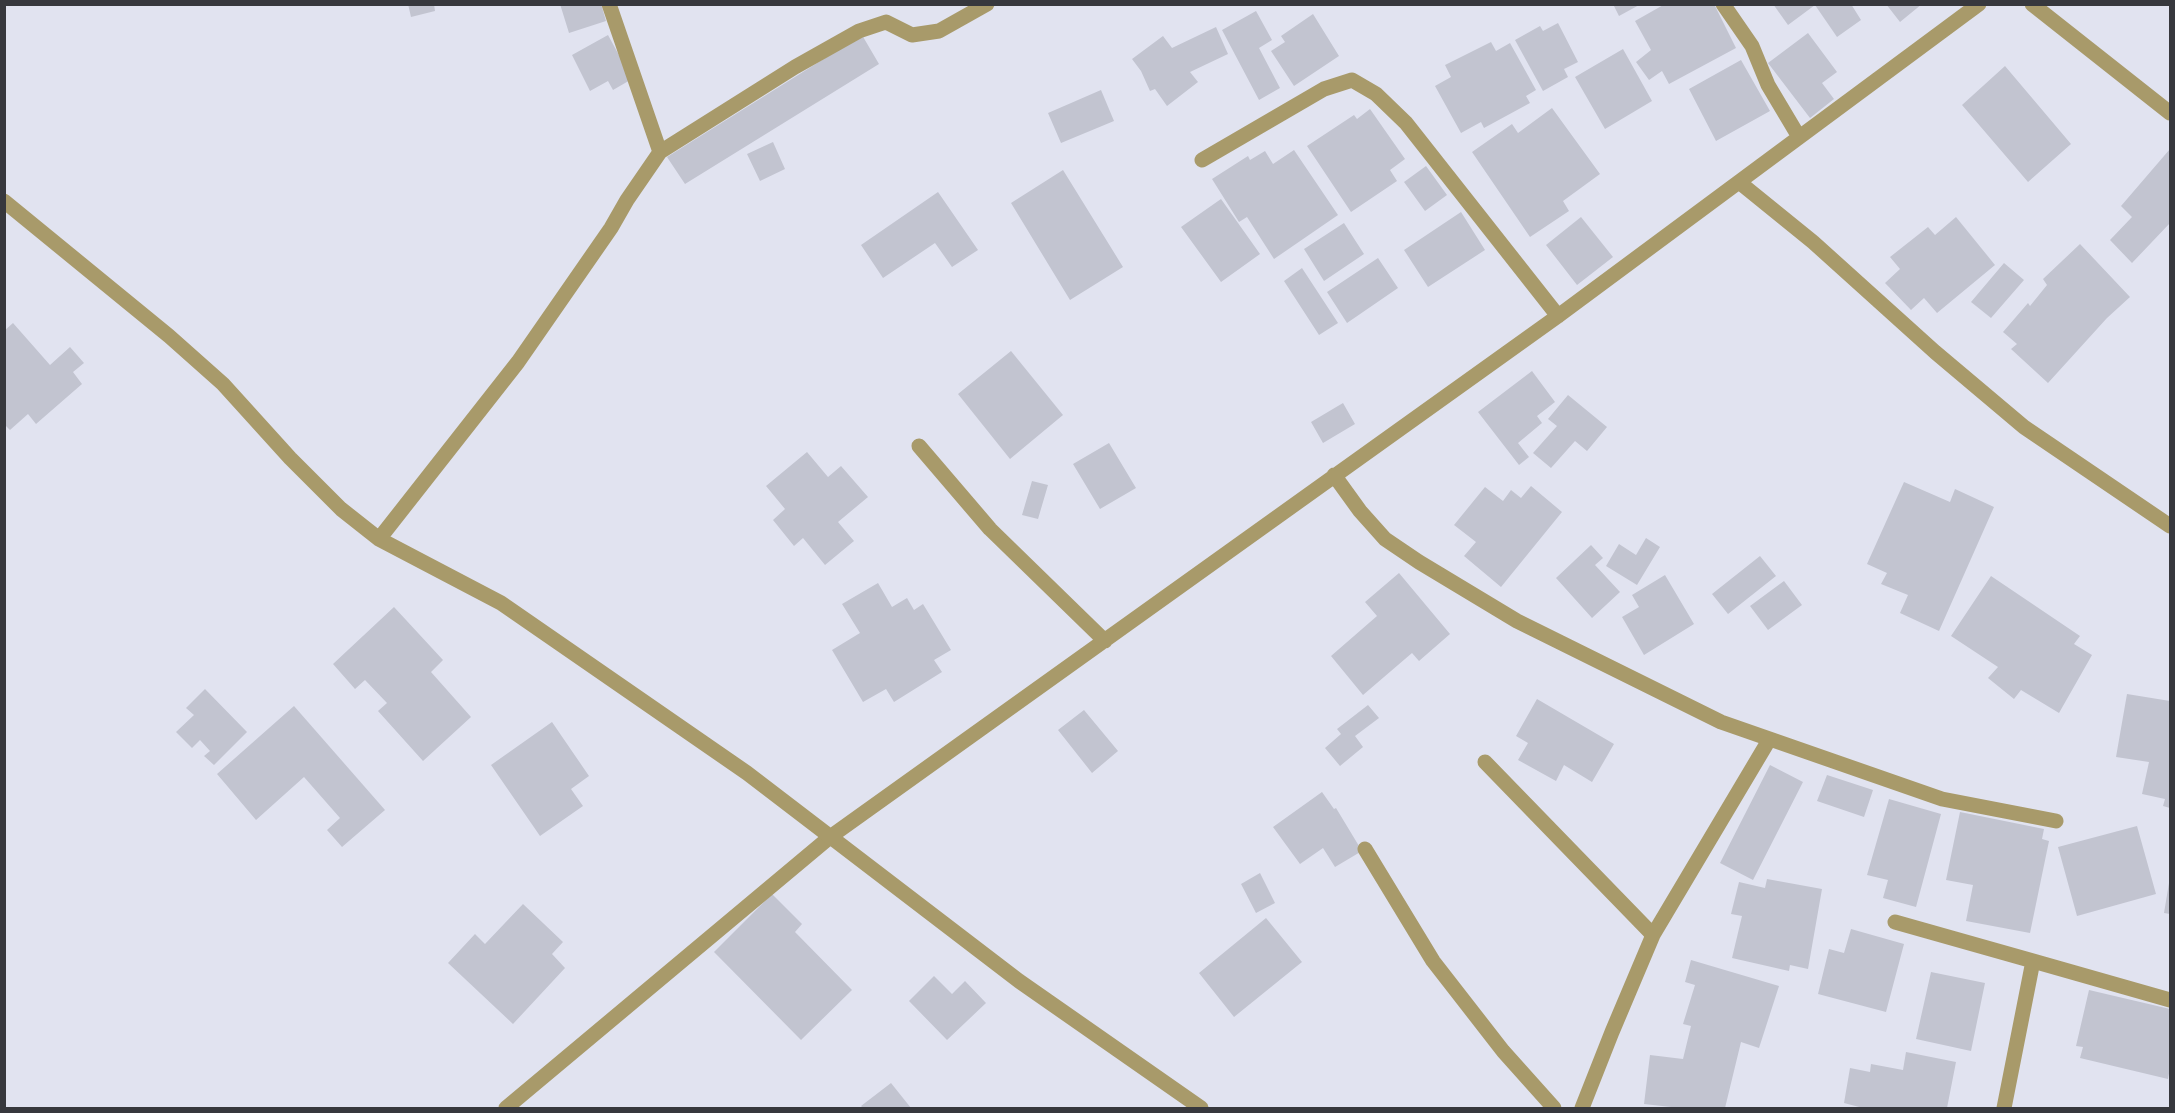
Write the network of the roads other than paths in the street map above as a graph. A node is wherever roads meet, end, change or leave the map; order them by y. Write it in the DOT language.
graph roads {
  1 [pos="609,4"];
  2 [pos="987,4"];
  3 [pos="1723,4"];
  4 [pos="1979,4"];
  5 [pos="2032,4"];
  6 [pos="2170,113"];
  7 [pos="1799,137"];
  8 [pos="660,152"];
  9 [pos="1202,160"];
  10 [pos="1739,182"];
  11 [pos="4,201"];
  12 [pos="1558,316"];
  13 [pos="919,446"];
  14 [pos="1334,475"];
  15 [pos="2170,526"];
  16 [pos="380,539"];
  17 [pos="1105,641"];
  18 [pos="1769,740"];
  19 [pos="1485,762"];
  20 [pos="2056,821"];
  21 [pos="830,837"];
  22 [pos="1365,849"];
  23 [pos="1895,922"];
  24 [pos="1653,935"];
  25 [pos="2033,961"];
  26 [pos="2170,1000"];
  27 [pos="506,1108"];
  28 [pos="1201,1108"];
  29 [pos="1554,1108"];
  30 [pos="1582,1108"];
  31 [pos="2004,1108"];
  1 -- 8 [label="street"];
  2 -- 8 [label="street"];
  3 -- 7 [label="street"];
  4 -- 7 [label="street"];
  5 -- 6 [label="street"];
  7 -- 10 [label="street"];
  8 -- 16 [label="street"];
  9 -- 12 [label="street"];
  10 -- 12 [label="street"];
  10 -- 15 [label="street"];
  11 -- 16 [label="street"];
  12 -- 14 [label="street"];
  13 -- 17 [label="street"];
  14 -- 17 [label="street"];
  14 -- 18 [label="street"];
  16 -- 21 [label="street"];
  17 -- 21 [label="street"];
  18 -- 20 [label="street"];
  18 -- 24 [label="street"];
  19 -- 24 [label="street"];
  21 -- 27 [label="street"];
  21 -- 28 [label="street"];
  22 -- 29 [label="street"];
  23 -- 25 [label="street"];
  24 -- 30 [label="street"];
  25 -- 26 [label="street"];
  25 -- 31 [label="street"];
}
